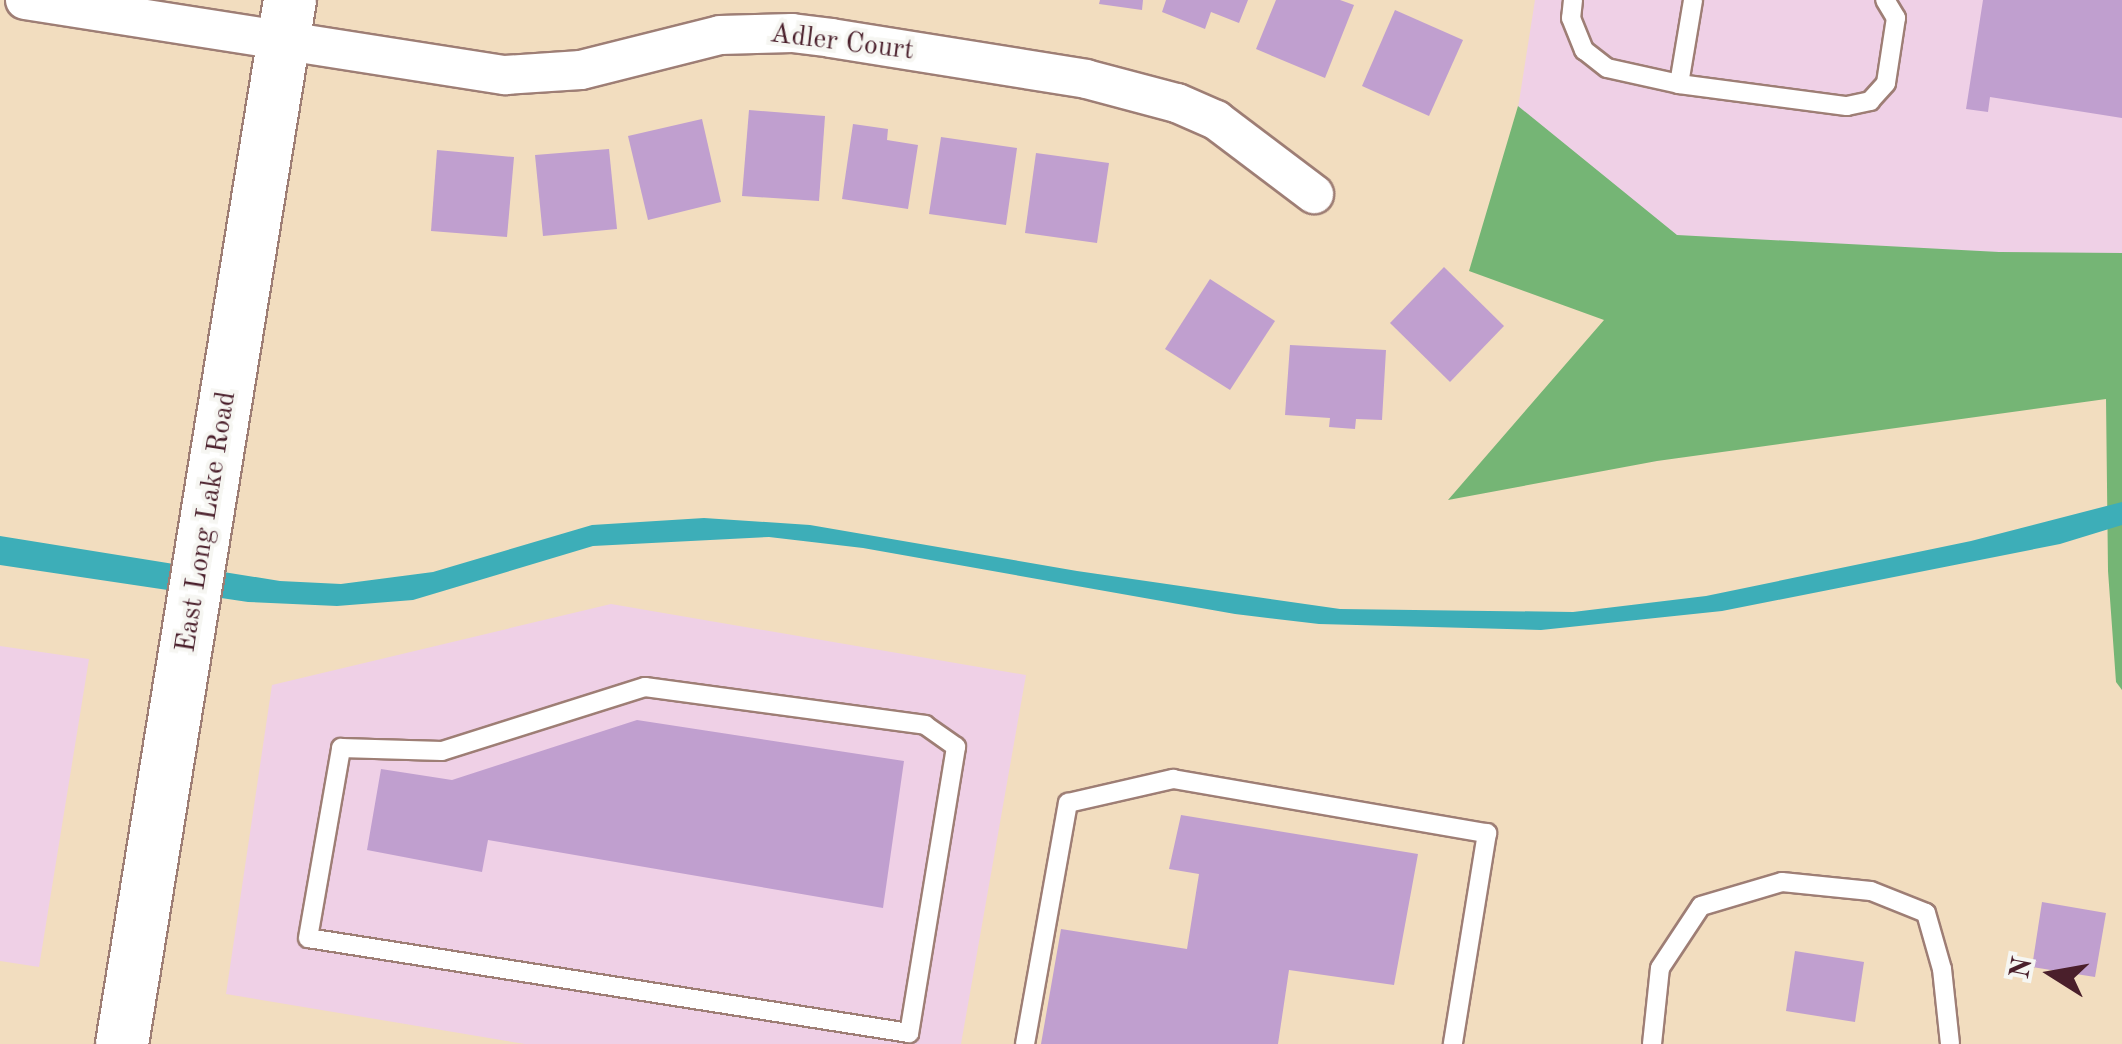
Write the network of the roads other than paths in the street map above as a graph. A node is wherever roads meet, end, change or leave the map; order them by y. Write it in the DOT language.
graph roads {
  1 [pos="26,0"];
  2 [pos="1573,0"];
  3 [pos="1692,0"];
  4 [pos="1886,0"];
  5 [pos="287,21"];
  6 [pos="1680,84"];
  7 [pos="1314,194"];
  8 [pos="341,748"];
  9 [pos="122,1044"];
  10 [pos="1025,1044"];
  11 [pos="1453,1044"];
  12 [pos="1652,1044"];
  13 [pos="1950,1044"];
  1 -- 5 [label="street, Adler Court"];
  2 -- 6 [label="lane"];
  3 -- 6 [label="lane"];
  4 -- 6 [label="lane"];
  5 -- 7 [label="street, Adler Court"];
  5 -- 9 [label="main road, East Long Lake Road"];
  8 -- 8 [label="lane"];
  10 -- 11 [label="lane"];
  12 -- 13 [label="lane"];
}
